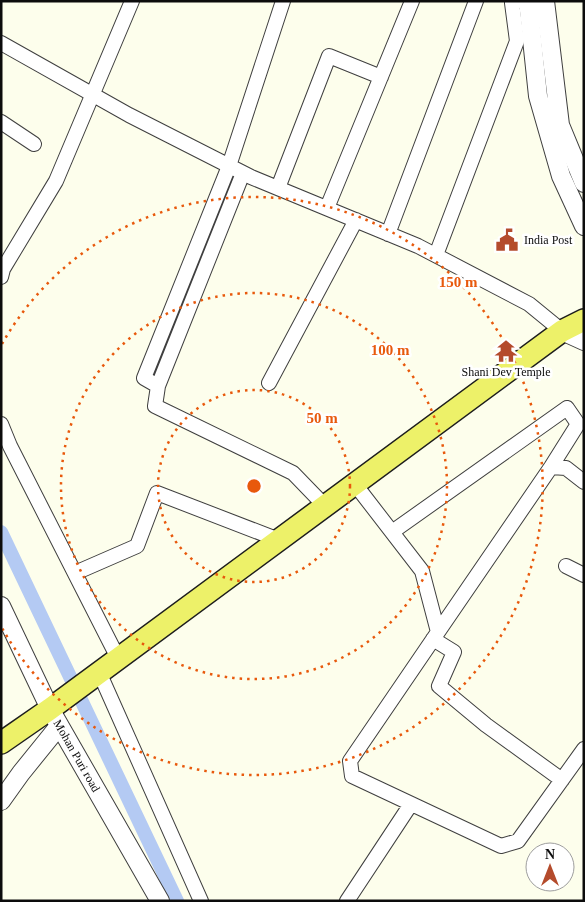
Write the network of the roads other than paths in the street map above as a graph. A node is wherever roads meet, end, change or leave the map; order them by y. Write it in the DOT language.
graph roads {
  1 [pos="132,1"];
  2 [pos="283,1"];
  3 [pos="412,1"];
  4 [pos="476,1"];
  5 [pos="518,1"];
  6 [pos="528,1"];
  7 [pos="546,1"];
  8 [pos="1,43"];
  9 [pos="381,77"];
  10 [pos="93,96"];
  11 [pos="1,122"];
  12 [pos="34,144"];
  13 [pos="229,166"];
  14 [pos="243,173"];
  15 [pos="584,183"];
  16 [pos="278,188"];
  17 [pos="327,208"];
  18 [pos="356,220"];
  19 [pos="584,226"];
  20 [pos="388,234"];
  21 [pos="436,255"];
  22 [pos="1,278"];
  23 [pos="578,333"];
  24 [pos="269,382"];
  25 [pos="158,386"];
  26 [pos="1,424"];
  27 [pos="551,467"];
  28 [pos="584,482"];
  29 [pos="361,492"];
  30 [pos="325,506"];
  31 [pos="392,532"];
  32 [pos="279,540"];
  33 [pos="566,566"];
  34 [pos="75,573"];
  35 [pos="584,575"];
  36 [pos="1,606"];
  37 [pos="178,619"];
  38 [pos="435,635"];
  39 [pos="118,658"];
  40 [pos="99,678"];
  41 [pos="59,711"];
  42 [pos="1,743"];
  43 [pos="584,749"];
  44 [pos="1,753"];
  45 [pos="562,780"];
  46 [pos="1,801"];
  47 [pos="411,804"];
  48 [pos="160,901"];
  49 [pos="201,901"];
  50 [pos="347,901"];
  1 -- 10 [label="street"];
  2 -- 13 [label="street"];
  3 -- 9 [label="street"];
  4 -- 20 [label="street"];
  5 -- 21 [label="street"];
  6 -- 19 [label="street"];
  7 -- 15 [label="street"];
  8 -- 10 [label="street"];
  9 -- 16 [label="street"];
  9 -- 17 [label="street"];
  10 -- 13 [label="street"];
  10 -- 22 [label="street"];
  11 -- 12 [label="street"];
  13 -- 14 [label="street"];
  13 -- 25 [label="street"];
  14 -- 16 [label="street"];
  14 -- 25 [label="street"];
  16 -- 17 [label="street"];
  17 -- 18 [label="street"];
  18 -- 20 [label="street"];
  18 -- 24 [label="street"];
  20 -- 21 [label="street"];
  21 -- 23 [label="street"];
  23 -- 29 [label="main road"];
  23 -- 30 [label="main road"];
  25 -- 30 [label="street"];
  26 -- 34 [label="street"];
  27 -- 28 [label="street"];
  27 -- 31 [label="street"];
  27 -- 38 [label="street"];
  29 -- 31 [label="street"];
  29 -- 37 [label="main road"];
  30 -- 32 [label="main road"];
  31 -- 38 [label="street"];
  32 -- 34 [label="street"];
  32 -- 37 [label="main road"];
  33 -- 35 [label="street"];
  34 -- 39 [label="street"];
  36 -- 41 [label="street, Mohan Puri road"];
  37 -- 39 [label="main road"];
  37 -- 40 [label="main road"];
  38 -- 45 [label="street"];
  38 -- 47 [label="street"];
  39 -- 40 [label="main road"];
  40 -- 41 [label="main road"];
  40 -- 49 [label="street"];
  41 -- 42 [label="main road"];
  41 -- 44 [label="main road"];
  41 -- 46 [label="street"];
  41 -- 48 [label="street, Mohan Puri road"];
  43 -- 45 [label="street"];
  45 -- 47 [label="street"];
  47 -- 50 [label="street"];
}
